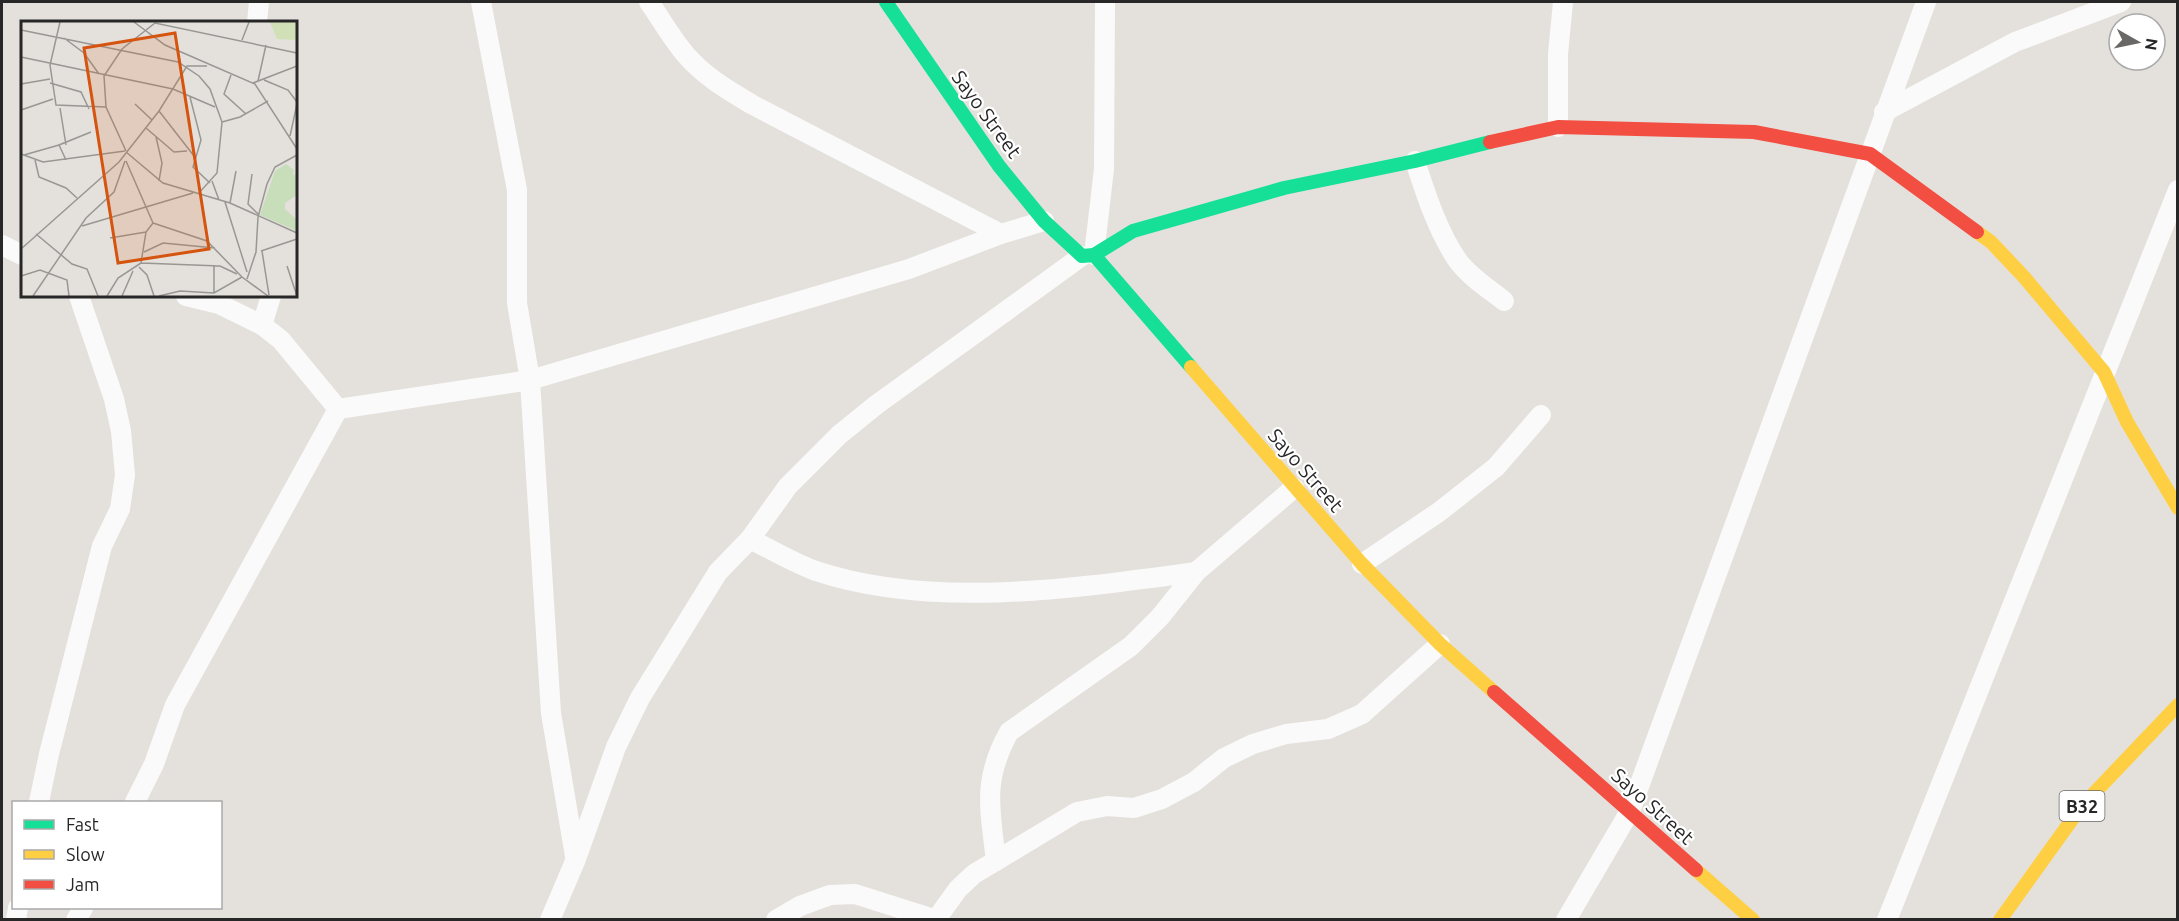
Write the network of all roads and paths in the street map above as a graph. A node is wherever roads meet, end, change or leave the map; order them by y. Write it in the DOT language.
graph roads {
  1 [pos="259,2"];
  2 [pos="481,2"];
  3 [pos="649,2"];
  4 [pos="886,2"];
  5 [pos="1105,2"];
  6 [pos="1563,2"];
  7 [pos="1926,2"];
  8 [pos="2121,2"];
  9 [pos="257,21"];
  10 [pos="1884,112"];
  11 [pos="1558,127"];
  12 [pos="1870,154"];
  13 [pos="1415,161"];
  14 [pos="2178,190"];
  15 [pos="1044,221"];
  16 [pos="1001,234"];
  17 [pos="2,244"];
  18 [pos="21,254"];
  19 [pos="1088,256"];
  20 [pos="79,297"];
  21 [pos="190,297"];
  22 [pos="271,297"];
  23 [pos="1504,301"];
  24 [pos="262,324"];
  25 [pos="2104,372"];
  26 [pos="530,380"];
  27 [pos="338,408"];
  28 [pos="1541,415"];
  29 [pos="1294,488"];
  30 [pos="2178,508"];
  31 [pos="750,539"];
  32 [pos="1362,564"];
  33 [pos="1196,572"];
  34 [pos="1440,644"];
  35 [pos="2178,705"];
  36 [pos="39,801"];
  37 [pos="136,801"];
  38 [pos="1630,811"];
  39 [pos="576,859"];
  40 [pos="996,861"];
  41 [pos="559,901"];
  42 [pos="937,919"];
  43 [pos="550,920"];
  44 [pos="567,920"];
  45 [pos="776,920"];
  46 [pos="1566,920"];
  47 [pos="1753,920"];
  48 [pos="1887,920"];
  49 [pos="2000,920"];
  1 -- 9 [label="street"];
  2 -- 26 [label="street"];
  3 -- 16 [label="street"];
  4 -- 15 [label="street, Sayo Street"];
  5 -- 19 [label="street"];
  6 -- 11 [label="street"];
  7 -- 10 [label="street"];
  8 -- 10 [label="street"];
  10 -- 12 [label="street"];
  11 -- 12 [label="street"];
  11 -- 13 [label="street"];
  12 -- 25 [label="street"];
  12 -- 38 [label="street"];
  13 -- 19 [label="street"];
  13 -- 23 [label="street"];
  14 -- 25 [label="street"];
  15 -- 16 [label="street"];
  15 -- 19 [label="street, Sayo Street"];
  16 -- 26 [label="street"];
  17 -- 18 [label="street"];
  19 -- 29 [label="street, Sayo Street"];
  19 -- 31 [label="street"];
  20 -- 36 [label="street"];
  21 -- 24 [label="street"];
  22 -- 24 [label="street"];
  24 -- 27 [label="street"];
  25 -- 30 [label="street"];
  25 -- 48 [label="street"];
  26 -- 27 [label="street"];
  26 -- 39 [label="street"];
  27 -- 37 [label="street"];
  28 -- 32 [label="street"];
  29 -- 32 [label="street, Sayo Street"];
  29 -- 33 [label="street"];
  31 -- 33 [label="street"];
  31 -- 39 [label="street"];
  32 -- 34 [label="street, Sayo Street"];
  33 -- 40 [label="street"];
  34 -- 38 [label="street, Sayo Street"];
  34 -- 40 [label="street"];
  35 -- 49 [label="street, B32"];
  38 -- 46 [label="street"];
  38 -- 47 [label="street, Sayo Street"];
  39 -- 41 [label="street"];
  40 -- 42 [label="street"];
  41 -- 43 [label="street"];
  41 -- 44 [label="street"];
  42 -- 45 [label="street"];
}
